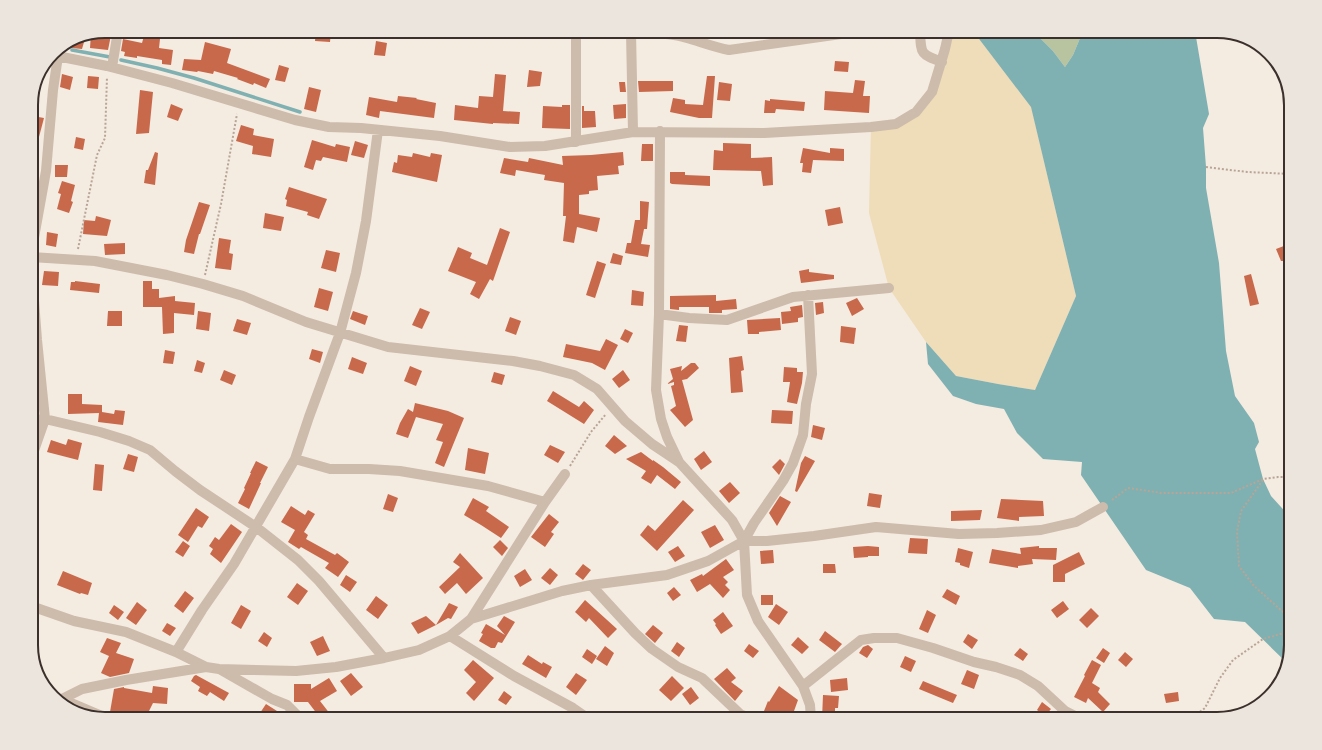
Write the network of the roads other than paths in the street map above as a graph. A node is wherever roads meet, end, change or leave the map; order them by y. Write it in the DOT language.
graph roads {
  1 [pos="116,38"];
  2 [pos="576,38"];
  3 [pos="629,38"];
  4 [pos="689,38"];
  5 [pos="813,38"];
  6 [pos="920,38"];
  7 [pos="947,38"];
  8 [pos="59,57"];
  9 [pos="55,62"];
  10 [pos="942,62"];
  11 [pos="109,67"];
  12 [pos="378,130"];
  13 [pos="660,131"];
  14 [pos="633,132"];
  15 [pos="576,142"];
  16 [pos="38,216"];
  17 [pos="38,256"];
  18 [pos="889,288"];
  19 [pos="808,295"];
  20 [pos="659,314"];
  21 [pos="340,334"];
  22 [pos="38,350"];
  23 [pos="45,419"];
  24 [pos="38,420"];
  25 [pos="38,439"];
  26 [pos="295,459"];
  27 [pos="679,462"];
  28 [pos="565,474"];
  29 [pos="545,502"];
  30 [pos="1103,507"];
  31 [pos="256,527"];
  32 [pos="744,541"];
  33 [pos="591,585"];
  34 [pos="38,608"];
  35 [pos="471,619"];
  36 [pos="450,636"];
  37 [pos="176,652"];
  38 [pos="384,658"];
  39 [pos="206,667"];
  40 [pos="219,669"];
  41 [pos="803,686"];
  42 [pos="64,698"];
  43 [pos="294,712"];
  44 [pos="579,712"];
  45 [pos="738,712"];
  46 [pos="811,712"];
  47 [pos="1060,712"];
  1 -- 11 [label="street"];
  2 -- 15 [label="street"];
  3 -- 14 [label="street"];
  4 -- 5 [label="street"];
  6 -- 10 [label="street"];
  7 -- 10 [label="street"];
  8 -- 11 [label="street"];
  9 -- 16 [label="street"];
  10 -- 13 [label="street"];
  11 -- 12 [label="street"];
  12 -- 15 [label="street"];
  12 -- 21 [label="street"];
  13 -- 14 [label="street"];
  13 -- 20 [label="street"];
  14 -- 15 [label="street"];
  17 -- 21 [label="street"];
  18 -- 19 [label="street"];
  19 -- 20 [label="street"];
  19 -- 32 [label="street"];
  20 -- 27 [label="street"];
  21 -- 26 [label="street"];
  21 -- 27 [label="street"];
  22 -- 23 [label="street"];
  23 -- 24 [label="street"];
  23 -- 25 [label="street"];
  23 -- 31 [label="street"];
  26 -- 29 [label="street"];
  26 -- 31 [label="street"];
  27 -- 32 [label="street"];
  28 -- 29 [label="street"];
  29 -- 35 [label="street"];
  30 -- 32 [label="street"];
  31 -- 37 [label="street"];
  31 -- 38 [label="street"];
  32 -- 33 [label="street"];
  32 -- 41 [label="street"];
  33 -- 35 [label="street"];
  33 -- 45 [label="street"];
  34 -- 37 [label="street"];
  35 -- 36 [label="street"];
  36 -- 38 [label="street"];
  36 -- 44 [label="street"];
  37 -- 39 [label="street"];
  38 -- 40 [label="street"];
  39 -- 40 [label="street"];
  39 -- 42 [label="street"];
  40 -- 43 [label="street"];
  41 -- 46 [label="street"];
  41 -- 47 [label="street"];
}
